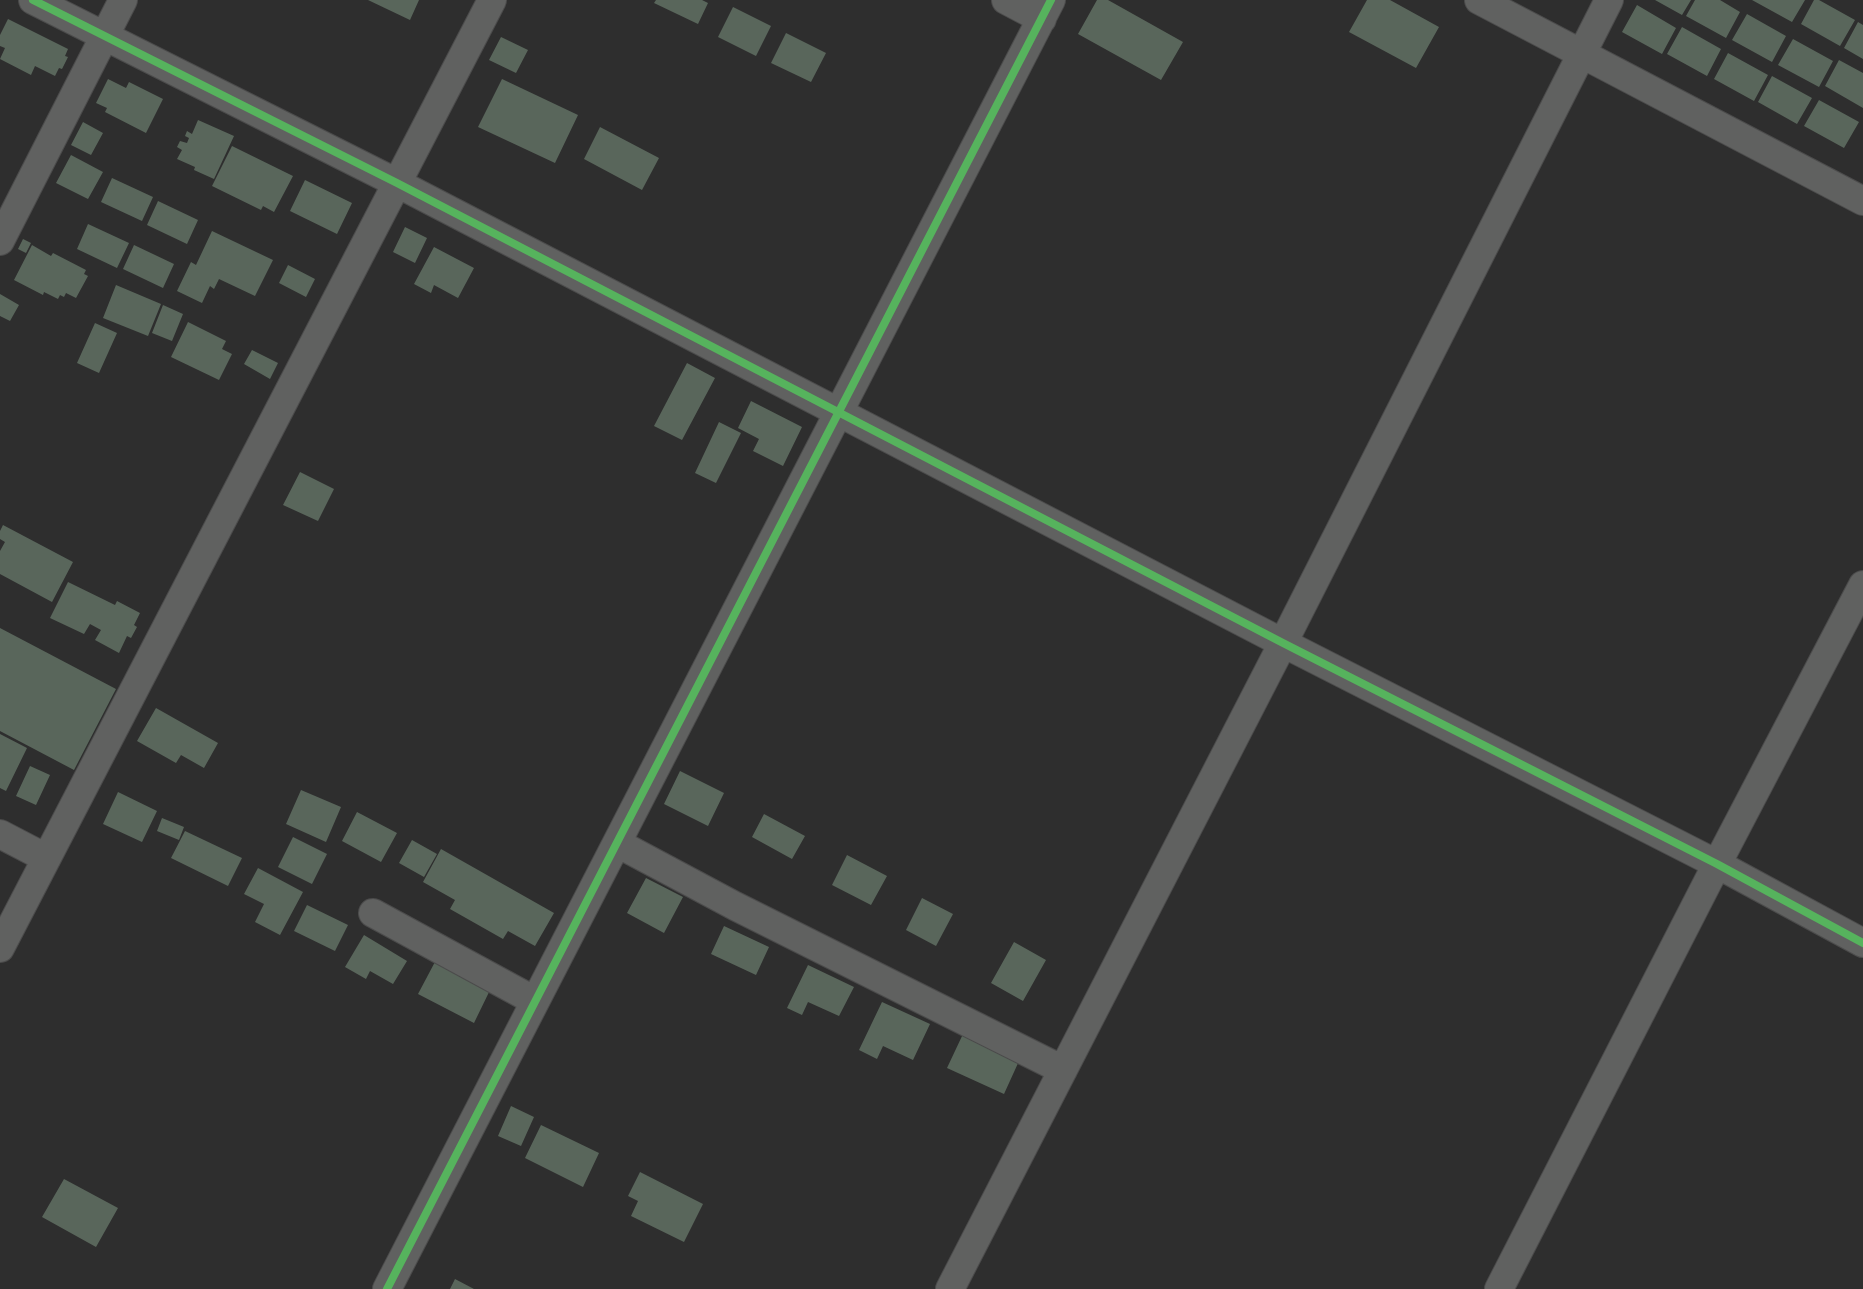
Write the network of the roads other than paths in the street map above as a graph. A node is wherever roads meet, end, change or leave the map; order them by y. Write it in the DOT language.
graph roads {
  1 [pos="33,0"];
  2 [pos="123,0"];
  3 [pos="492,0"];
  4 [pos="1006,0"];
  5 [pos="1479,0"];
  6 [pos="1609,0"];
  7 [pos="1046,10"];
  8 [pos="104,37"];
  9 [pos="1581,54"];
  10 [pos="397,183"];
  11 [pos="1863,201"];
  12 [pos="0,242"];
  13 [pos="840,412"];
  14 [pos="1863,585"];
  15 [pos="1283,642"];
  16 [pos="0,834"];
  17 [pos="618,843"];
  18 [pos="46,858"];
  19 [pos="1717,864"];
  20 [pos="373,913"];
  21 [pos="1863,943"];
  22 [pos="0,948"];
  23 [pos="535,1001"];
  24 [pos="1063,1070"];
  25 [pos="387,1289"];
  26 [pos="950,1289"];
  27 [pos="1499,1289"];
  1 -- 8 [label="street"];
  2 -- 8 [label="street"];
  3 -- 10 [label="street"];
  4 -- 7 [label="street"];
  5 -- 9 [label="street"];
  6 -- 9 [label="street"];
  7 -- 13 [label="street"];
  8 -- 10 [label="street"];
  8 -- 12 [label="street"];
  9 -- 11 [label="street"];
  9 -- 15 [label="street"];
  10 -- 13 [label="street"];
  10 -- 18 [label="street"];
  13 -- 15 [label="street"];
  13 -- 17 [label="street"];
  14 -- 19 [label="street"];
  15 -- 19 [label="street"];
  15 -- 24 [label="street"];
  16 -- 18 [label="street"];
  17 -- 23 [label="street"];
  17 -- 24 [label="street"];
  18 -- 22 [label="street"];
  19 -- 21 [label="street"];
  19 -- 27 [label="street"];
  20 -- 23 [label="street"];
  23 -- 25 [label="street"];
  24 -- 26 [label="street"];
}
